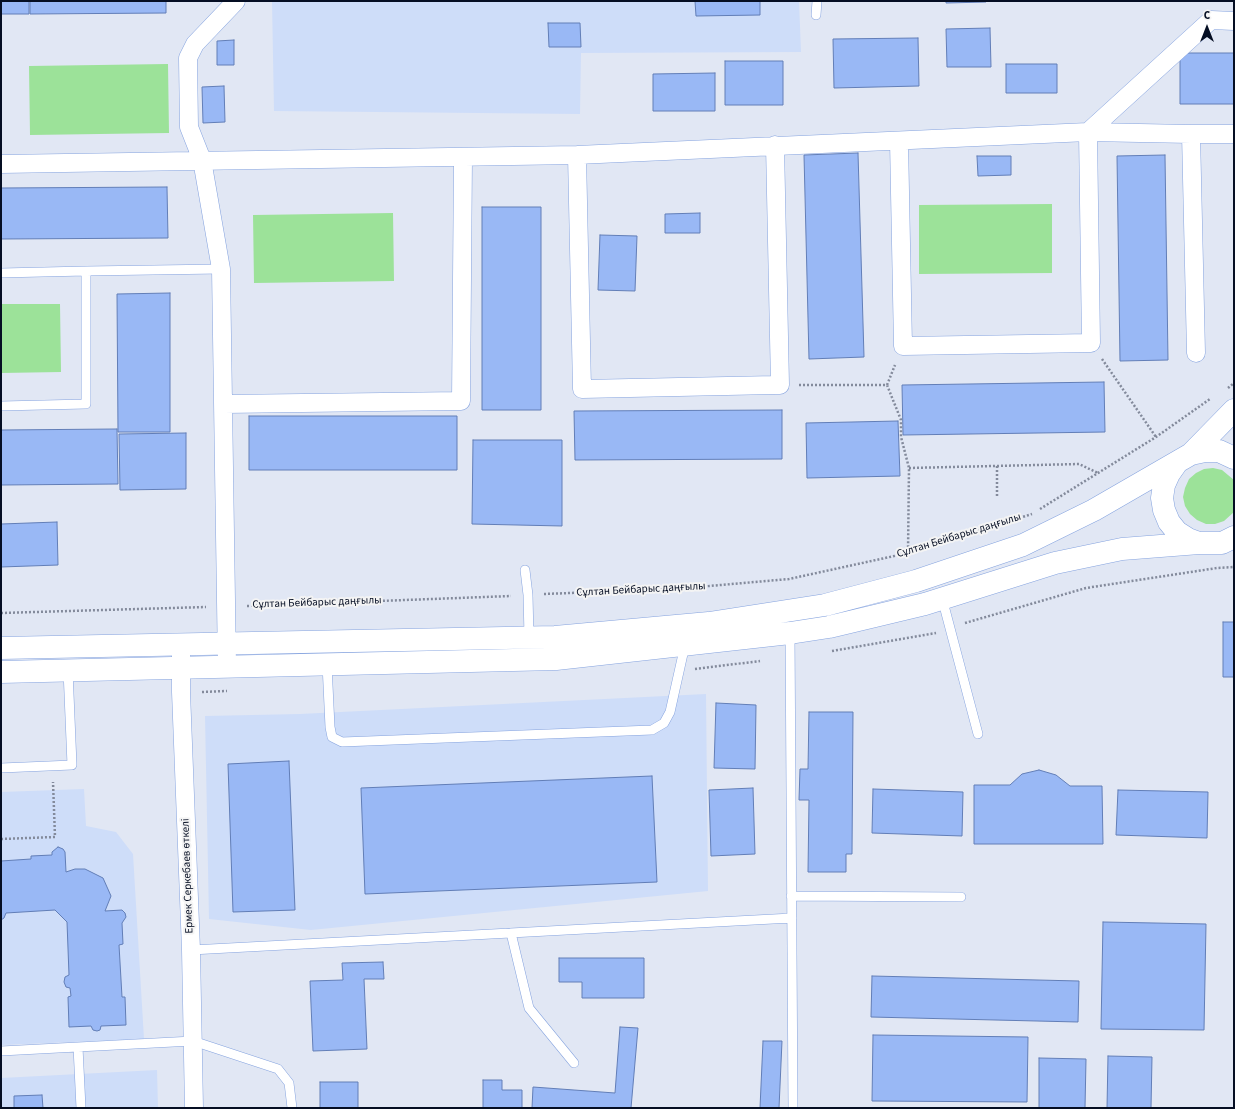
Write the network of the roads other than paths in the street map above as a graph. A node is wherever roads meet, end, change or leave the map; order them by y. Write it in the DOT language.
graph roads {
  1 [pos="236,1"];
  2 [pos="817,1"];
  3 [pos="816,15"];
  4 [pos="1234,21"];
  5 [pos="1088,132"];
  6 [pos="1191,134"];
  7 [pos="1234,134"];
  8 [pos="899,141"];
  9 [pos="775,145"];
  10 [pos="577,155"];
  11 [pos="463,157"];
  12 [pos="202,160"];
  13 [pos="1,164"];
  14 [pos="221,269"];
  15 [pos="86,271"];
  16 [pos="1,273"];
  17 [pos="1196,353"];
  18 [pos="224,404"];
  19 [pos="1,406"];
  20 [pos="1234,410"];
  21 [pos="1234,458"];
  22 [pos="1184,459"];
  23 [pos="1234,537"];
  24 [pos="1199,543"];
  25 [pos="525,570"];
  26 [pos="942,598"];
  27 [pos="790,633"];
  28 [pos="528,637"];
  29 [pos="181,644"];
  30 [pos="226,644"];
  31 [pos="684,645"];
  32 [pos="1,648"];
  33 [pos="327,664"];
  34 [pos="227,667"];
  35 [pos="181,668"];
  36 [pos="68,670"];
  37 [pos="1,672"];
  38 [pos="978,734"];
  39 [pos="1,768"];
  40 [pos="791,896"];
  41 [pos="961,897"];
  42 [pos="792,918"];
  43 [pos="511,933"];
  44 [pos="191,950"];
  45 [pos="193,1041"];
  46 [pos="78,1047"];
  47 [pos="1,1051"];
  48 [pos="574,1063"];
  49 [pos="81,1108"];
  50 [pos="194,1108"];
  51 [pos="292,1108"];
  52 [pos="793,1108"];
  1 -- 12 [label="street"];
  2 -- 3 [label="lane"];
  4 -- 5 [label="street"];
  5 -- 6 [label="street"];
  5 -- 8 [label="street"];
  5 -- 8 [label="street"];
  6 -- 7 [label="street"];
  6 -- 17 [label="street"];
  8 -- 9 [label="street"];
  9 -- 10 [label="street"];
  9 -- 10 [label="street"];
  10 -- 11 [label="street"];
  11 -- 12 [label="street"];
  11 -- 18 [label="street"];
  12 -- 13 [label="street"];
  12 -- 14 [label="street"];
  14 -- 15 [label="lane"];
  14 -- 18 [label="street"];
  15 -- 16 [label="lane"];
  15 -- 19 [label="lane"];
  18 -- 30 [label="street"];
  20 -- 22 [label="main road"];
  21 -- 22 [label="main road"];
  22 -- 24 [label="main road"];
  22 -- 28 [label="main road"];
  23 -- 24 [label="main road"];
  24 -- 26 [label="main road"];
  25 -- 28 [label="lane"];
  26 -- 27 [label="main road"];
  26 -- 38 [label="lane"];
  27 -- 31 [label="main road"];
  27 -- 40 [label="lane"];
  28 -- 30 [label="main road"];
  29 -- 30 [label="main road"];
  29 -- 32 [label="main road"];
  29 -- 35 [label="street, Ермек Серкебаев өткелі"];
  30 -- 34 [label="street"];
  31 -- 33 [label="main road"];
  31 -- 33 [label="lane"];
  33 -- 34 [label="main road"];
  34 -- 35 [label="main road"];
  35 -- 36 [label="main road"];
  35 -- 44 [label="street, Ермек Серкебаев өткелі"];
  36 -- 37 [label="main road"];
  36 -- 39 [label="lane"];
  40 -- 41 [label="lane"];
  40 -- 42 [label="lane"];
  42 -- 43 [label="lane"];
  42 -- 52 [label="lane"];
  43 -- 44 [label="lane"];
  43 -- 48 [label="lane"];
  44 -- 45 [label="street, Ермек Серкебаев өткелі"];
  45 -- 46 [label="lane"];
  45 -- 50 [label="street, Ермек Серкебаев өткелі"];
  45 -- 51 [label="lane"];
  46 -- 47 [label="lane"];
  46 -- 49 [label="lane"];
}
